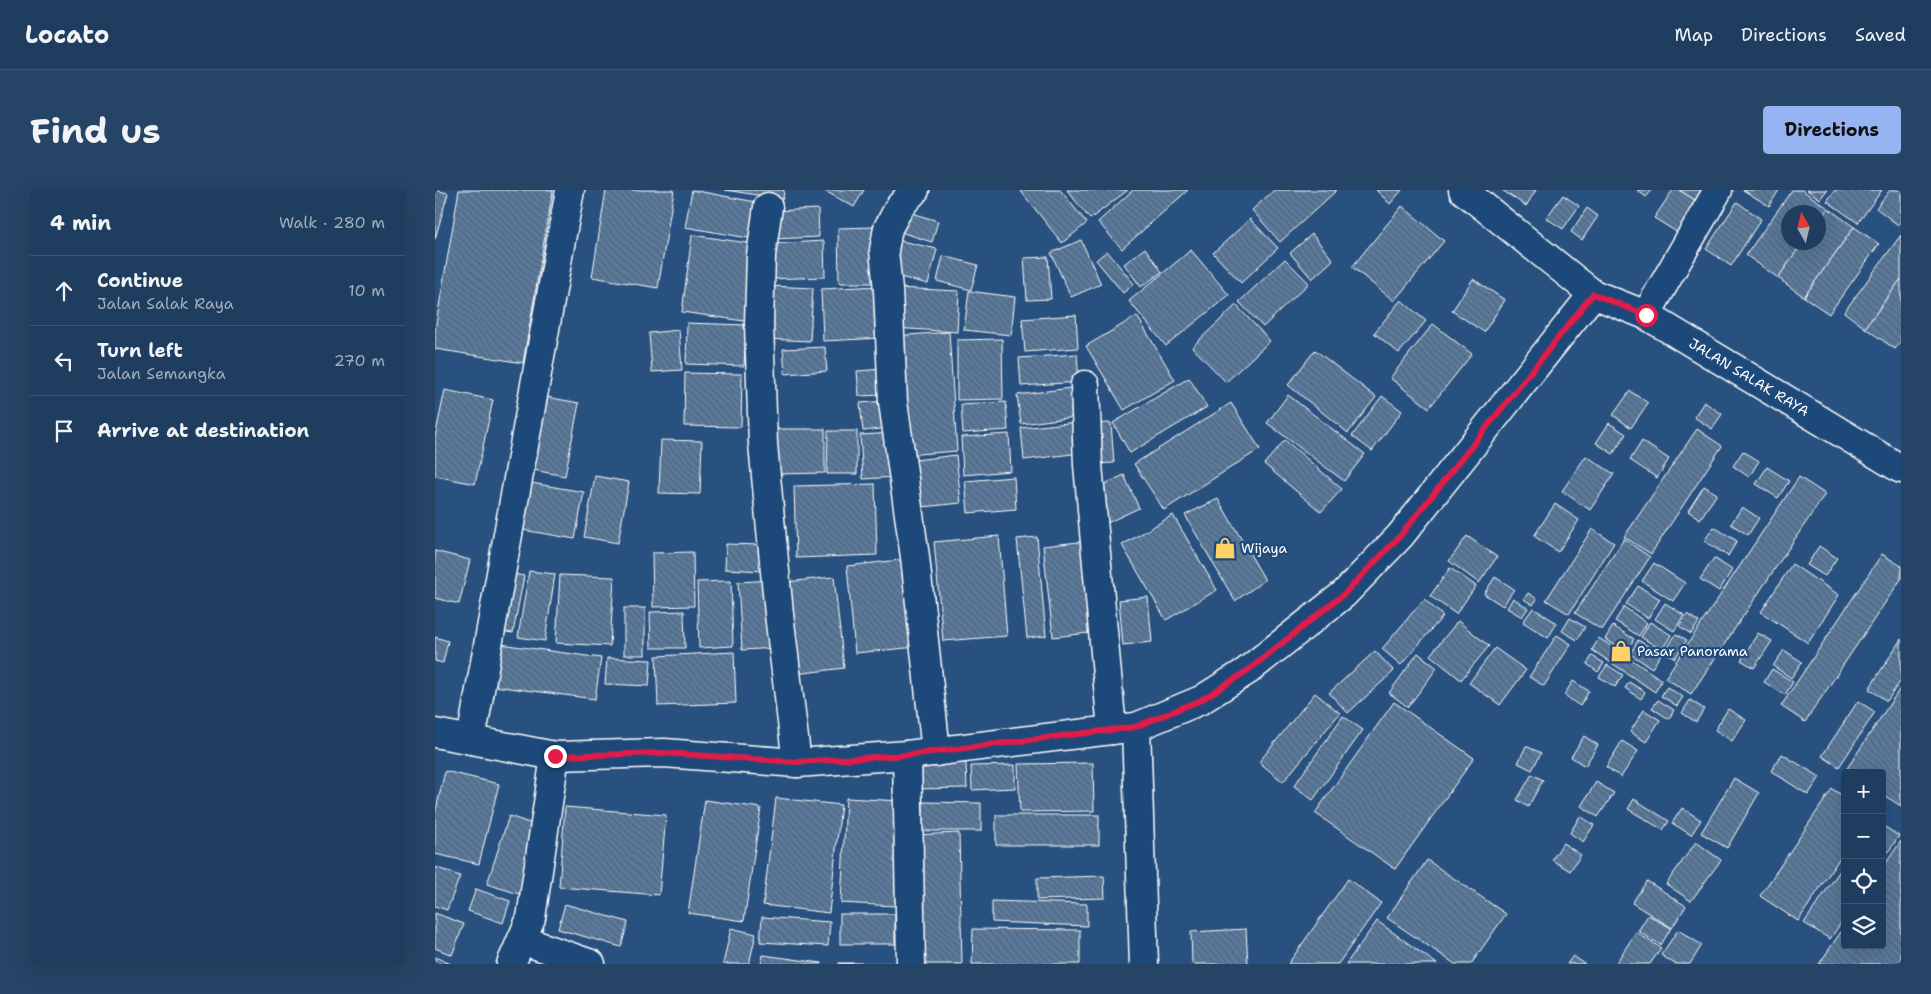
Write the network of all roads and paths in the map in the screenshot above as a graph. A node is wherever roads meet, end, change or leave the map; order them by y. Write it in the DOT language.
graph roads {
  1 [pos="570,190"];
  2 [pos="915,190"];
  3 [pos="1463,190"];
  4 [pos="1718,190"];
  5 [pos="768,207"];
  6 [pos="1593,294"];
  7 [pos="1646,315"];
  8 [pos="1085,385"];
  9 [pos="1899,462"];
  10 [pos="1124,729"];
  11 [pos="435,733"];
  12 [pos="471,740"];
  13 [pos="936,752"];
  14 [pos="907,755"];
  15 [pos="555,756"];
  16 [pos="797,762"];
  17 [pos="516,952"];
  18 [pos="591,964"];
  19 [pos="911,964"];
  20 [pos="1144,964"];
  1 -- 12 [label="street"];
  2 -- 13 [label="street"];
  3 -- 6 [label="street, JALAN SALAK RAYA"];
  4 -- 7 [label="street"];
  5 -- 16 [label="street"];
  6 -- 7 [label="street, JALAN SALAK RAYA"];
  6 -- 10 [label="street"];
  7 -- 9 [label="street, JALAN SALAK RAYA"];
  8 -- 10 [label="street"];
  10 -- 13 [label="street"];
  10 -- 20 [label="street"];
  11 -- 12 [label="street"];
  12 -- 15 [label="street"];
  13 -- 14 [label="street"];
  14 -- 16 [label="street"];
  14 -- 19 [label="street"];
  15 -- 16 [label="street"];
  15 -- 17 [label="street"];
  17 -- 18 [label="street"];
}
